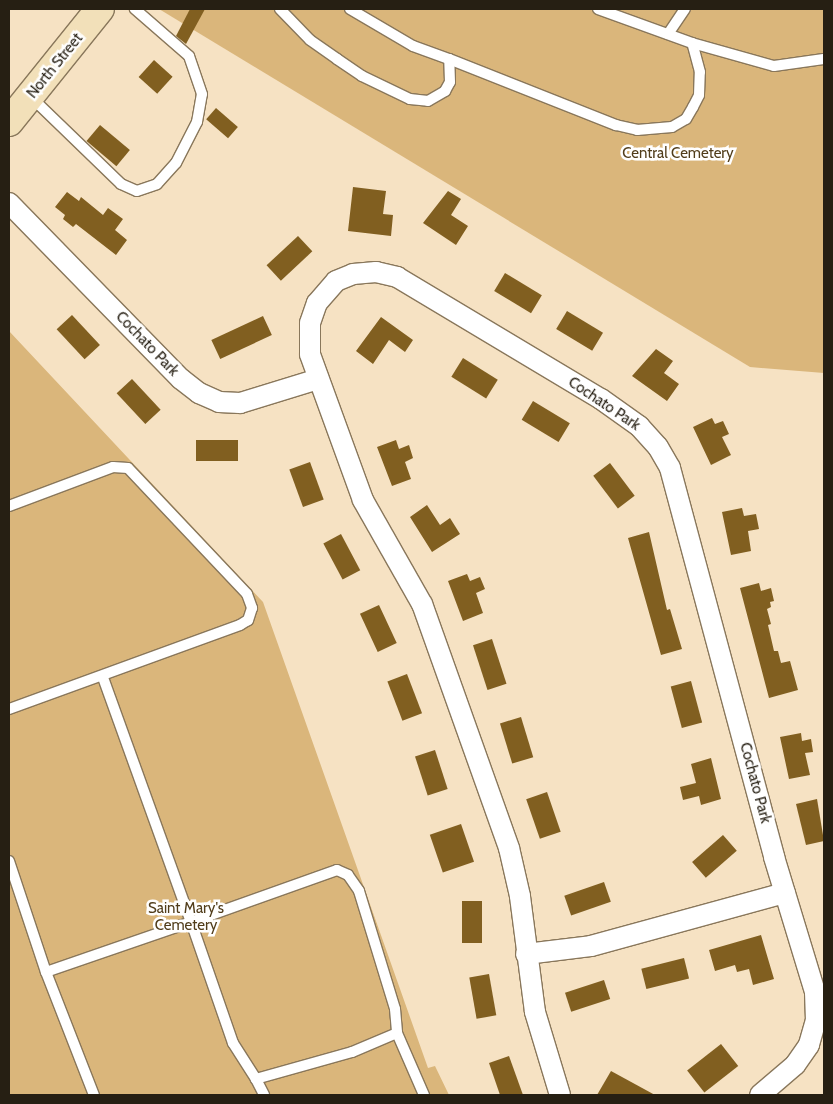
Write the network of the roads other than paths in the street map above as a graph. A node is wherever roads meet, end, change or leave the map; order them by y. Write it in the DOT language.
graph roads {
  1 [pos="100,9"];
  2 [pos="135,9"];
  3 [pos="280,9"];
  4 [pos="350,9"];
  5 [pos="598,9"];
  6 [pos="685,9"];
  7 [pos="668,34"];
  8 [pos="692,42"];
  9 [pos="450,58"];
  10 [pos="824,59"];
  11 [pos="30,97"];
  12 [pos="9,122"];
  13 [pos="9,203"];
  14 [pos="318,378"];
  15 [pos="9,506"];
  16 [pos="103,676"];
  17 [pos="9,709"];
  18 [pos="9,861"];
  19 [pos="785,893"];
  20 [pos="191,922"];
  21 [pos="526,954"];
  22 [pos="46,972"];
  23 [pos="397,1032"];
  24 [pos="256,1080"];
  25 [pos="94,1095"];
  26 [pos="264,1095"];
  27 [pos="424,1095"];
  28 [pos="560,1095"];
  29 [pos="760,1095"];
  1 -- 11 [label="main road, North Street"];
  2 -- 11 [label="lane"];
  3 -- 9 [label="lane"];
  4 -- 9 [label="lane"];
  5 -- 7 [label="lane"];
  6 -- 7 [label="lane"];
  7 -- 8 [label="lane"];
  8 -- 9 [label="lane"];
  8 -- 10 [label="lane"];
  11 -- 12 [label="main road, North Street"];
  13 -- 14 [label="street, Cochato Park"];
  14 -- 19 [label="street, Cochato Park"];
  14 -- 21 [label="street, Cochato Park"];
  15 -- 16 [label="lane"];
  16 -- 17 [label="lane"];
  16 -- 20 [label="lane"];
  18 -- 22 [label="lane"];
  19 -- 21 [label="street"];
  19 -- 29 [label="street, Cochato Park"];
  20 -- 22 [label="lane"];
  20 -- 23 [label="lane"];
  20 -- 24 [label="lane"];
  21 -- 28 [label="street, Cochato Park"];
  22 -- 25 [label="lane"];
  23 -- 24 [label="lane"];
  23 -- 27 [label="lane"];
  24 -- 26 [label="lane"];
}
